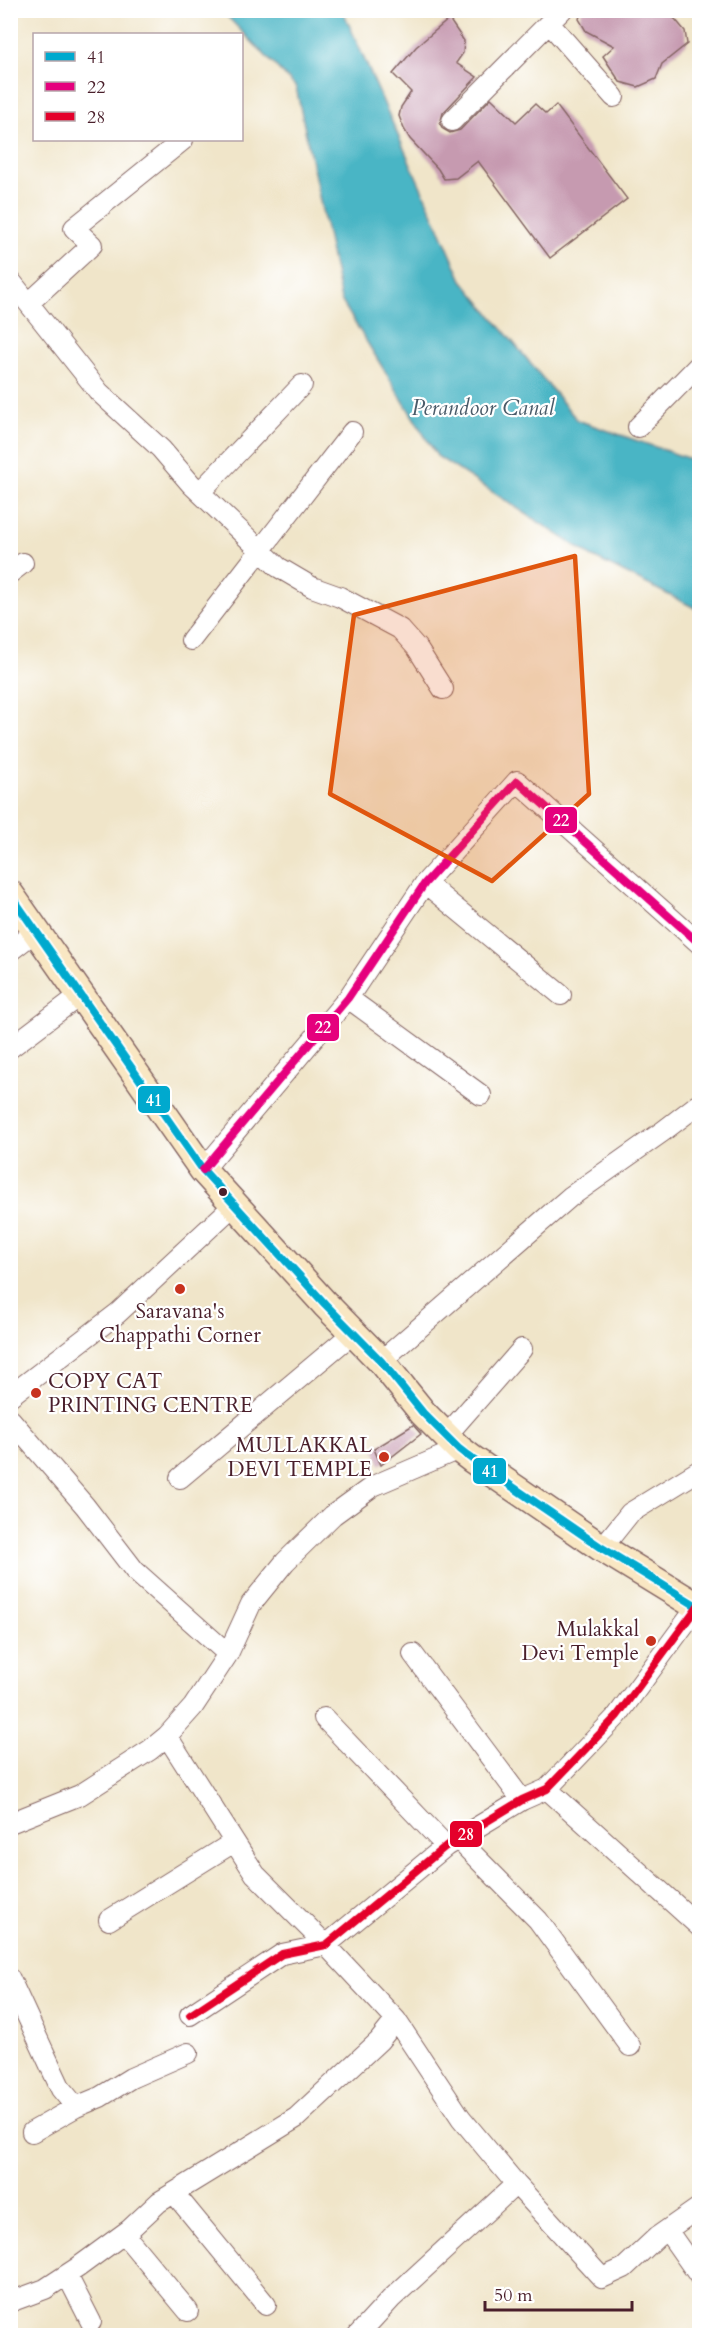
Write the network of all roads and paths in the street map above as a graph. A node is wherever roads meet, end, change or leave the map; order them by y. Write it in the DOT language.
graph roads {
  1 [pos="556,17"];
  2 [pos="614,97"];
  3 [pos="452,121"];
  4 [pos="182,141"];
  5 [pos="18,295"];
  6 [pos="699,364"];
  7 [pos="302,385"];
  8 [pos="638,427"];
  9 [pos="352,432"];
  10 [pos="200,492"];
  11 [pos="259,550"];
  12 [pos="190,640"];
  13 [pos="443,689"];
  14 [pos="425,883"];
  15 [pos="10,894"];
  16 [pos="36,931"];
  17 [pos="699,944"];
  18 [pos="10,951"];
  19 [pos="80,995"];
  20 [pos="561,995"];
  21 [pos="348,998"];
  22 [pos="10,1048"];
  23 [pos="481,1095"];
  24 [pos="699,1102"];
  25 [pos="203,1170"];
  26 [pos="234,1205"];
  27 [pos="353,1333"];
  28 [pos="522,1349"];
  29 [pos="381,1361"];
  30 [pos="10,1396"];
  31 [pos="10,1419"];
  32 [pos="452,1443"];
  33 [pos="699,1470"];
  34 [pos="180,1478"];
  35 [pos="602,1548"];
  36 [pos="698,1606"];
  37 [pos="228,1654"];
  38 [pos="413,1654"];
  39 [pos="324,1718"];
  40 [pos="167,1736"];
  41 [pos="547,1789"];
  42 [pos="522,1800"];
  43 [pos="10,1823"];
  44 [pos="234,1842"];
  45 [pos="452,1843"];
  46 [pos="109,1920"];
  47 [pos="699,1927"];
  48 [pos="326,1945"];
  49 [pos="10,1978"];
  50 [pos="190,2015"];
  51 [pos="396,2020"];
  52 [pos="630,2046"];
  53 [pos="188,2053"];
  54 [pos="76,2107"];
  55 [pos="32,2132"];
  56 [pos="516,2184"];
  57 [pos="174,2193"];
  58 [pos="699,2207"];
  59 [pos="667,2230"];
  60 [pos="124,2234"];
  61 [pos="66,2275"];
  62 [pos="699,2277"];
  63 [pos="10,2302"];
  64 [pos="266,2305"];
  65 [pos="188,2311"];
  66 [pos="91,2322"];
  67 [pos="357,2336"];
  1 -- 2 [label="street"];
  1 -- 3 [label="street"];
  4 -- 5 [label="street"];
  5 -- 10 [label="street"];
  6 -- 8 [label="street"];
  7 -- 10 [label="street"];
  9 -- 11 [label="street"];
  10 -- 11 [label="street"];
  11 -- 12 [label="street"];
  11 -- 13 [label="street"];
  14 -- 17 [label="street"];
  14 -- 20 [label="street"];
  14 -- 21 [label="street"];
  15 -- 16 [label="main road"];
  16 -- 18 [label="street"];
  16 -- 19 [label="main road"];
  19 -- 22 [label="street"];
  19 -- 25 [label="main road"];
  21 -- 23 [label="street"];
  21 -- 25 [label="street"];
  24 -- 29 [label="street"];
  25 -- 26 [label="main road"];
  26 -- 27 [label="main road"];
  26 -- 30 [label="street"];
  27 -- 29 [label="main road"];
  27 -- 34 [label="street"];
  28 -- 32 [label="street"];
  29 -- 32 [label="main road"];
  31 -- 37 [label="street"];
  32 -- 35 [label="main road"];
  32 -- 37 [label="street"];
  33 -- 35 [label="street"];
  35 -- 36 [label="main road"];
  36 -- 41 [label="street"];
  37 -- 40 [label="street"];
  38 -- 42 [label="street"];
  39 -- 45 [label="street"];
  40 -- 43 [label="street"];
  40 -- 44 [label="street"];
  41 -- 42 [label="street"];
  41 -- 47 [label="street"];
  42 -- 45 [label="street"];
  44 -- 46 [label="street"];
  44 -- 48 [label="street"];
  45 -- 48 [label="street"];
  45 -- 52 [label="street"];
  48 -- 50 [label="street"];
  48 -- 51 [label="street"];
  49 -- 54 [label="street"];
  51 -- 56 [label="street"];
  51 -- 57 [label="street"];
  53 -- 54 [label="street"];
  54 -- 55 [label="street"];
  56 -- 59 [label="street"];
  56 -- 67 [label="street"];
  57 -- 60 [label="street"];
  57 -- 64 [label="street"];
  58 -- 59 [label="street"];
  59 -- 62 [label="street"];
  60 -- 61 [label="street"];
  60 -- 65 [label="street"];
  61 -- 63 [label="street"];
  61 -- 66 [label="street"];
}
